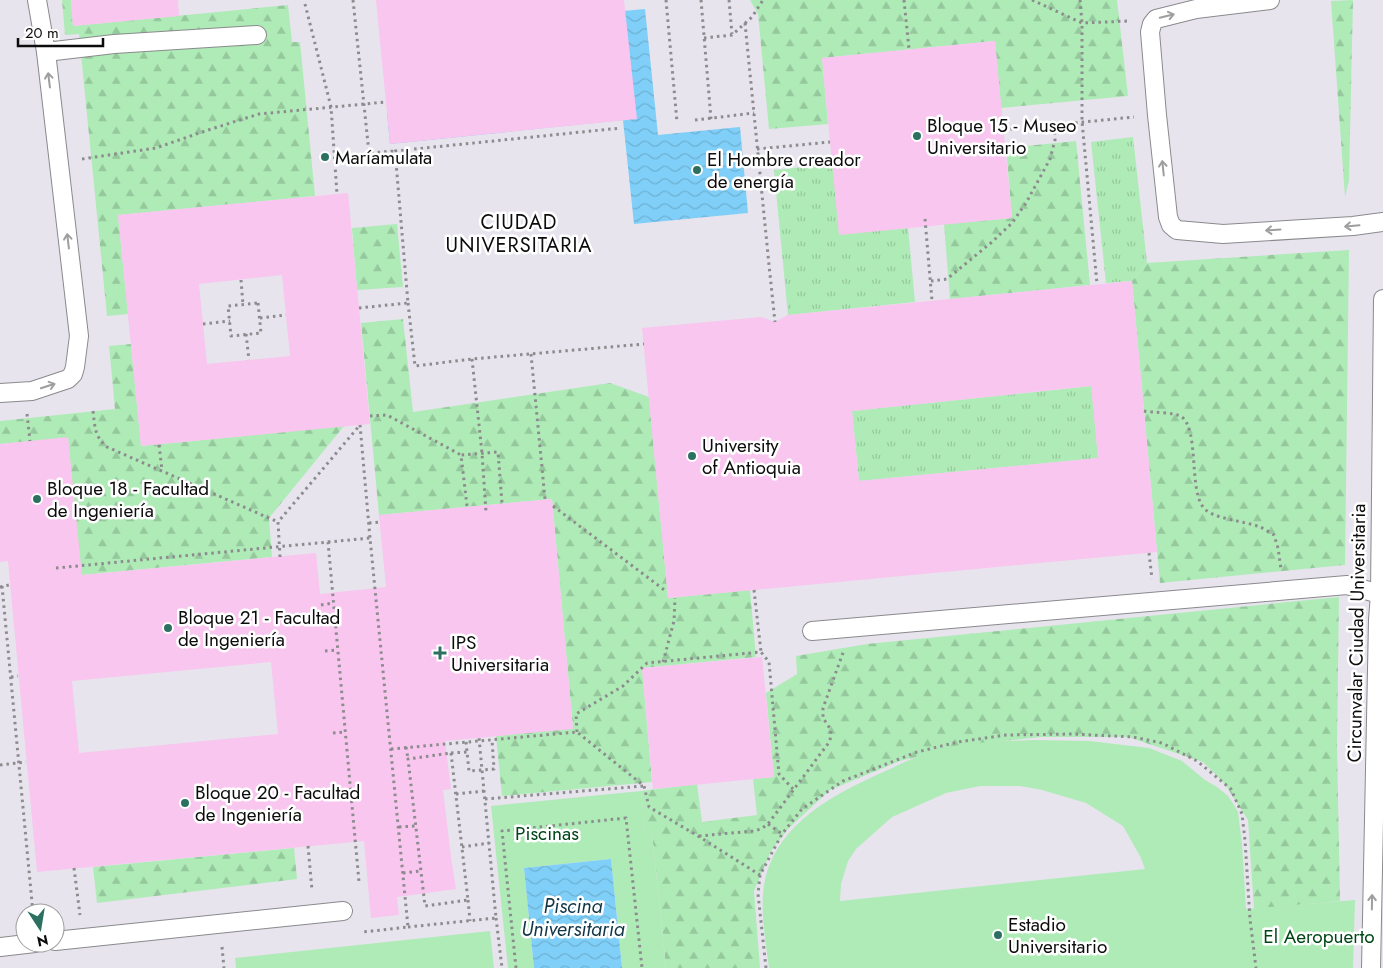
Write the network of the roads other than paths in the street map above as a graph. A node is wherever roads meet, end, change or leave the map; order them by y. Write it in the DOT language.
graph roads {
  1 [pos="36,0"];
  2 [pos="1270,0"];
  3 [pos="257,34"];
  4 [pos="46,52"];
  5 [pos="1383,222"];
  6 [pos="1383,299"];
  7 [pos="0,393"];
  8 [pos="1380,569"];
  9 [pos="1347,585"];
  10 [pos="1380,594"];
  11 [pos="812,631"];
  12 [pos="343,911"];
  13 [pos="65,940"];
  14 [pos="15,945"];
  15 [pos="0,946"];
  16 [pos="1371,968"];
  1 -- 4 [label="lane"];
  5 -- 2 [label="lane, one-way"];
  3 -- 4 [label="lane"];
  7 -- 4 [label="lane, one-way"];
  6 -- 8 [label="lane, Circunvalar Ciudad Universitaria"];
  8 -- 9 [label="lane"];
  8 -- 10 [label="lane, Circunvalar Ciudad Universitaria"];
  9 -- 10 [label="lane"];
  9 -- 11 [label="lane"];
  16 -- 10 [label="lane, Circunvalar Ciudad Universitaria, one-way"];
  12 -- 13 [label="lane"];
  14 -- 15 [label="lane"];
}
